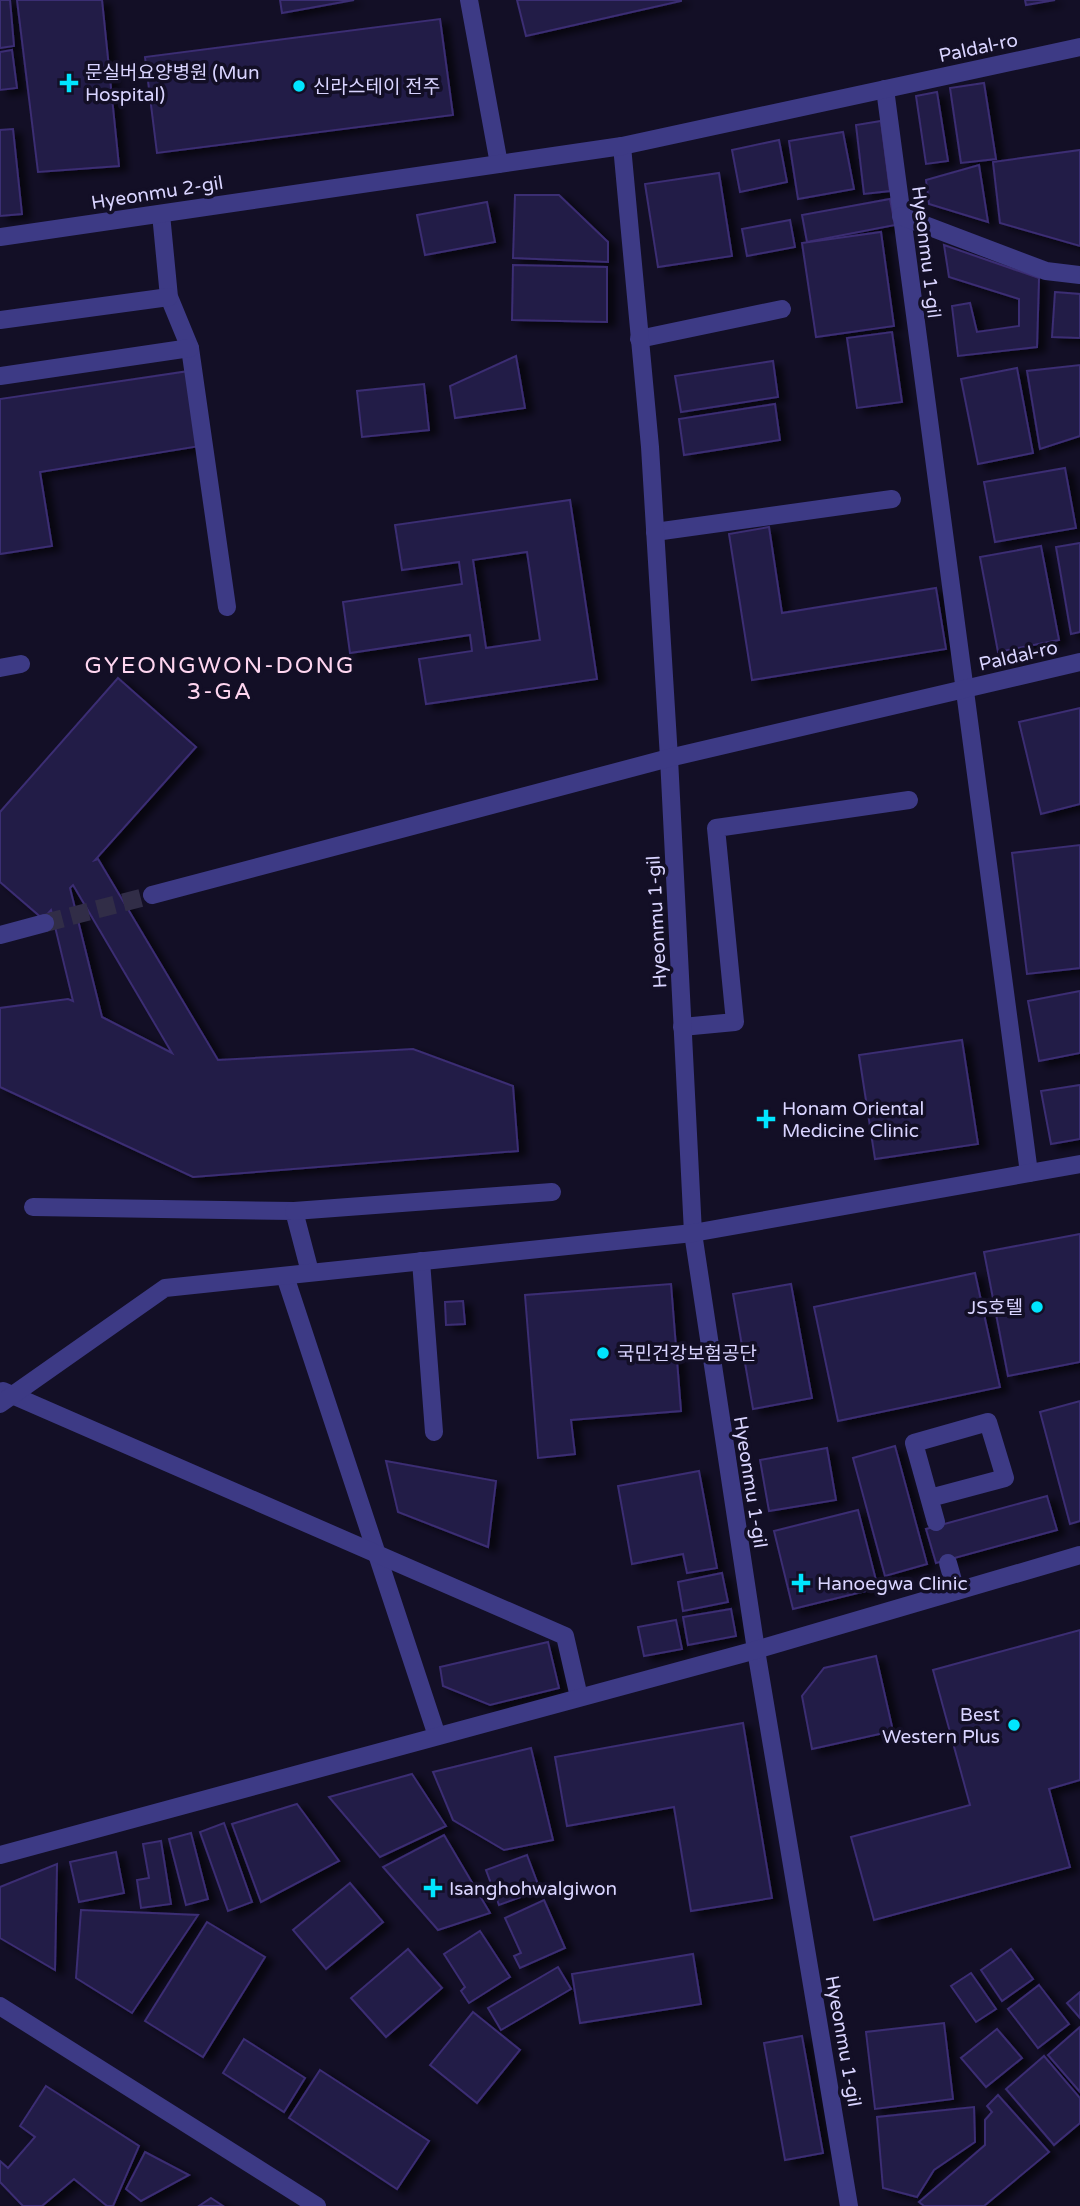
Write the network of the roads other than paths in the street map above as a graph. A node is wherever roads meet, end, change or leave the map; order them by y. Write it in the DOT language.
graph roads {
  1 [pos="469,0"];
  2 [pos="1080,47"];
  3 [pos="886,89"];
  4 [pos="622,146"];
  5 [pos="499,164"];
  6 [pos="161,214"];
  7 [pos="901,216"];
  8 [pos="0,237"];
  9 [pos="1080,275"];
  10 [pos="169,297"];
  11 [pos="782,309"];
  12 [pos="0,320"];
  13 [pos="639,339"];
  14 [pos="191,348"];
  15 [pos="0,376"];
  16 [pos="892,499"];
  17 [pos="655,532"];
  18 [pos="227,607"];
  19 [pos="1080,662"];
  20 [pos="21,664"];
  21 [pos="0,667"];
  22 [pos="965,689"];
  23 [pos="669,758"];
  24 [pos="909,800"];
  25 [pos="152,895"];
  26 [pos="45,923"];
  27 [pos="0,935"];
  28 [pos="682,1027"];
  29 [pos="1080,1164"];
  30 [pos="1029,1173"];
  31 [pos="552,1192"];
  32 [pos="33,1207"];
  33 [pos="294,1212"];
  34 [pos="693,1233"];
  35 [pos="421,1261"];
  36 [pos="310,1272"];
  37 [pos="285,1276"];
  38 [pos="3,1396"];
  39 [pos="434,1432"];
  40 [pos="930,1499"];
  41 [pos="936,1522"];
  42 [pos="377,1554"];
  43 [pos="1080,1555"];
  44 [pos="948,1563"];
  45 [pos="956,1591"];
  46 [pos="755,1650"];
  47 [pos="579,1697"];
  48 [pos="437,1736"];
  49 [pos="0,1855"];
  50 [pos="0,2006"];
  51 [pos="317,2206"];
  52 [pos="849,2206"];
  1 -- 5 [label="street"];
  2 -- 3 [label="street, Paldal-ro"];
  3 -- 4 [label="street"];
  3 -- 7 [label="street, Hyeonmu 1-gil"];
  4 -- 5 [label="street"];
  4 -- 13 [label="street, Hyeonmu 1-gil"];
  5 -- 6 [label="street, Hyeonmu 2-gil"];
  6 -- 8 [label="street, Hyeonmu 2-gil"];
  6 -- 10 [label="street"];
  7 -- 9 [label="street"];
  7 -- 22 [label="street, Hyeonmu 1-gil"];
  10 -- 12 [label="street"];
  10 -- 14 [label="street"];
  11 -- 13 [label="street"];
  13 -- 17 [label="street, Hyeonmu 1-gil"];
  14 -- 15 [label="street"];
  14 -- 18 [label="street"];
  16 -- 17 [label="street"];
  17 -- 23 [label="street, Hyeonmu 1-gil"];
  19 -- 22 [label="street, Paldal-ro"];
  20 -- 21 [label="street"];
  22 -- 23 [label="street"];
  22 -- 30 [label="street, Hyeonmu 1-gil"];
  23 -- 25 [label="street"];
  23 -- 28 [label="street, Hyeonmu 1-gil"];
  24 -- 28 [label="street"];
  26 -- 27 [label="street"];
  28 -- 34 [label="street, Hyeonmu 1-gil"];
  29 -- 30 [label="street"];
  30 -- 34 [label="street"];
  31 -- 33 [label="street"];
  32 -- 33 [label="street"];
  33 -- 36 [label="street"];
  34 -- 35 [label="street"];
  34 -- 46 [label="street, Hyeonmu 1-gil"];
  35 -- 36 [label="street"];
  35 -- 39 [label="street"];
  36 -- 37 [label="street"];
  37 -- 38 [label="street"];
  37 -- 42 [label="street"];
  38 -- 42 [label="street"];
  40 -- 40 [label="street"];
  40 -- 41 [label="street"];
  42 -- 47 [label="street"];
  42 -- 48 [label="street"];
  43 -- 45 [label="street"];
  44 -- 45 [label="street"];
  45 -- 46 [label="street"];
  46 -- 47 [label="street"];
  46 -- 52 [label="street, Hyeonmu 1-gil"];
  47 -- 48 [label="street"];
  48 -- 49 [label="street"];
  50 -- 51 [label="street"];
}
